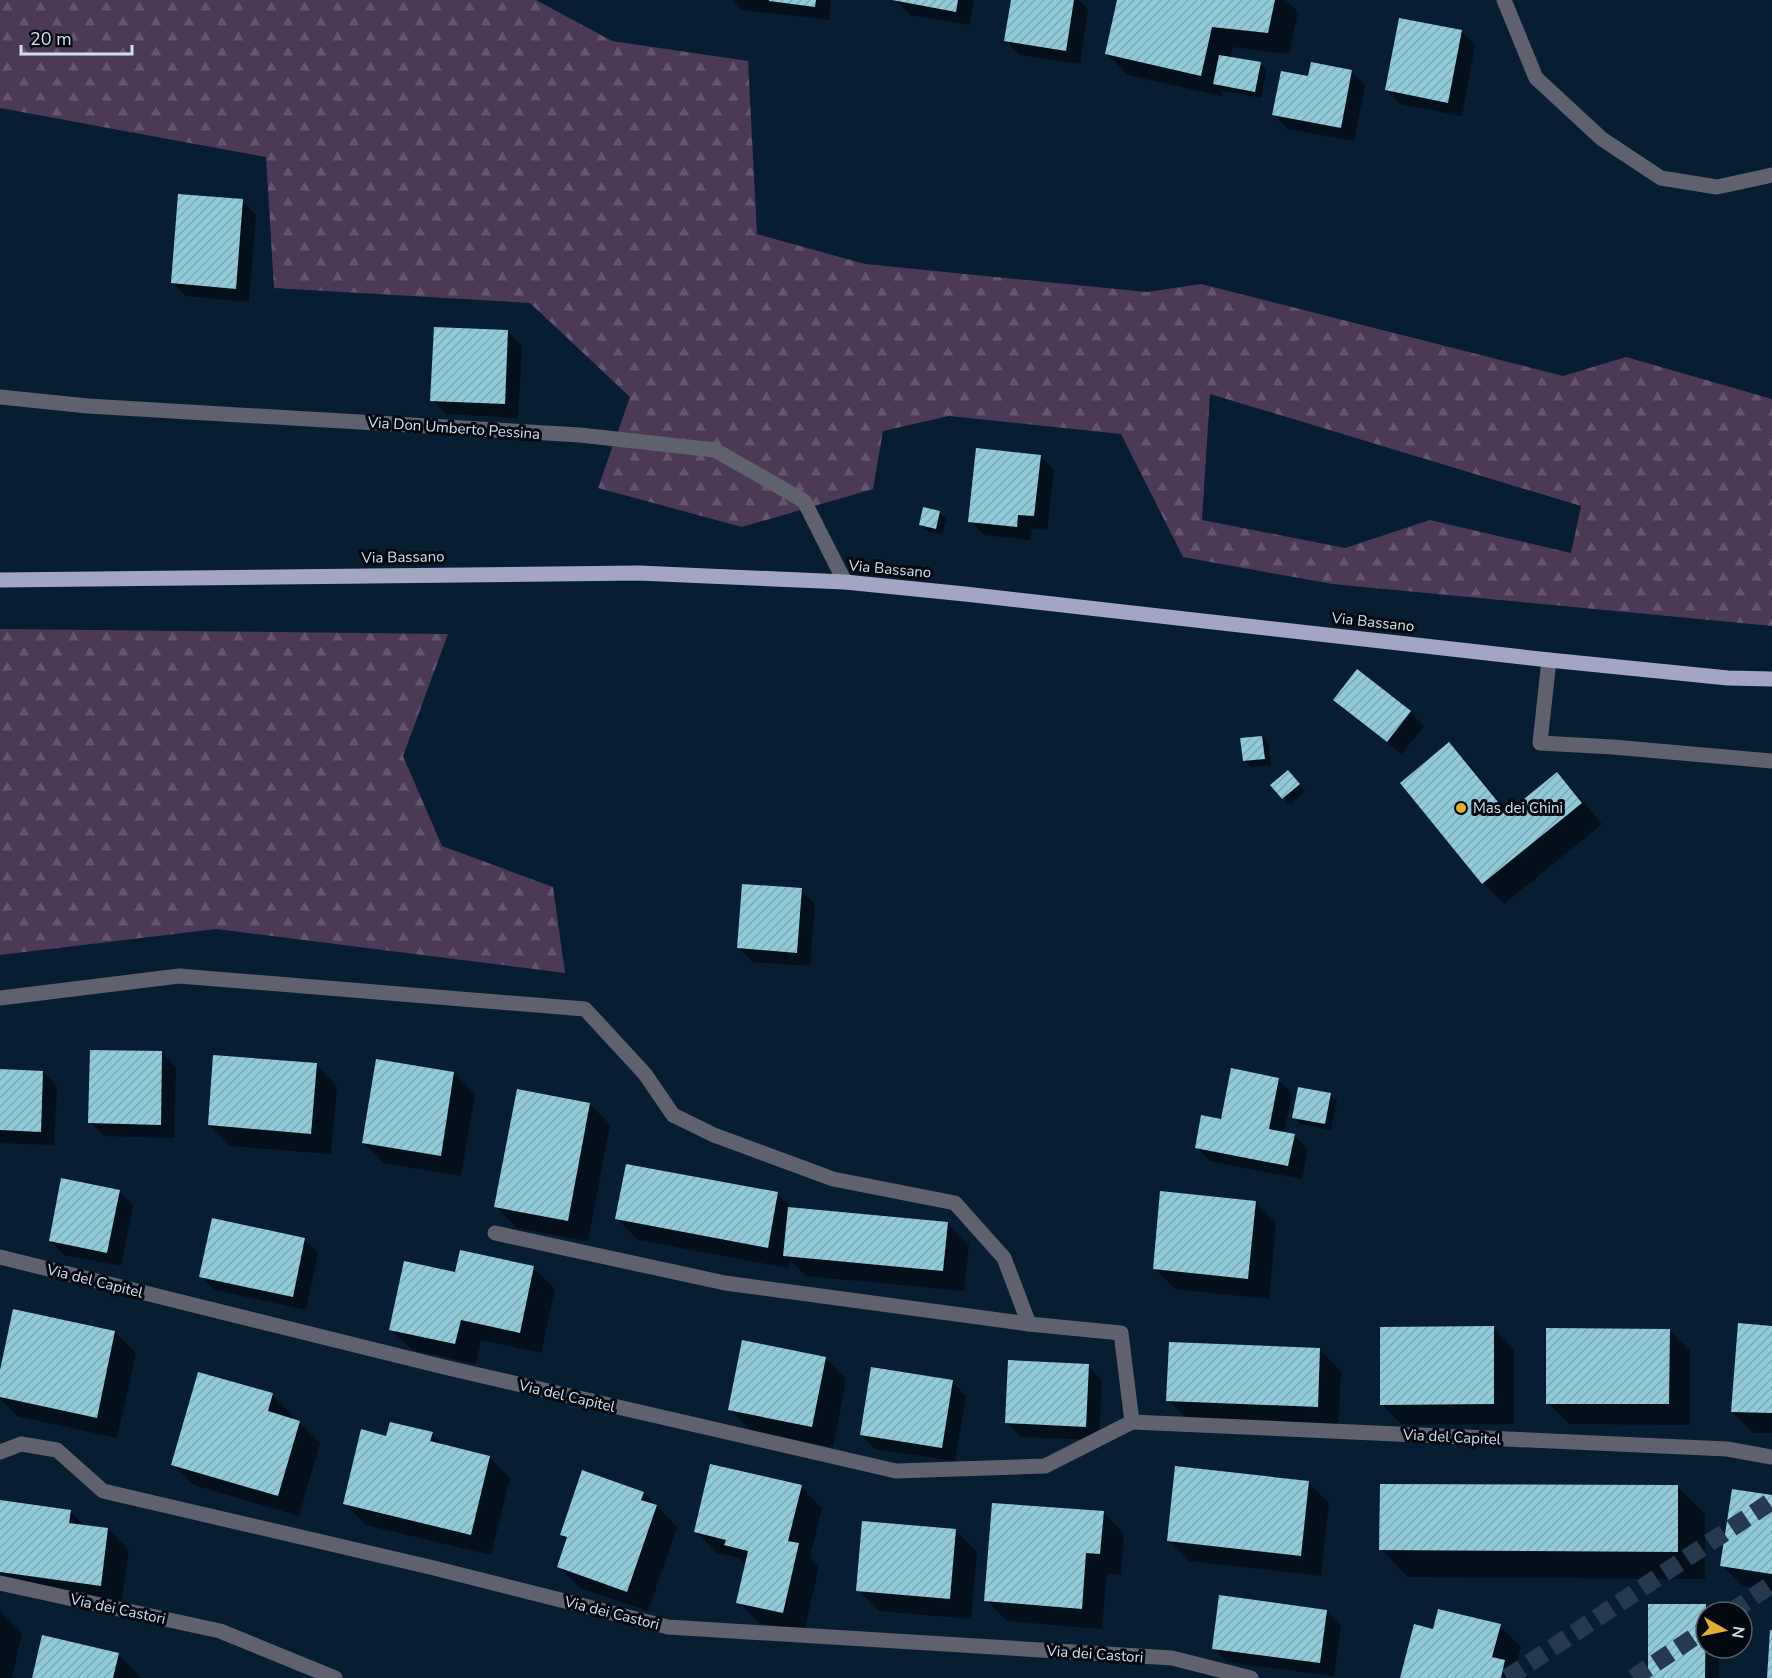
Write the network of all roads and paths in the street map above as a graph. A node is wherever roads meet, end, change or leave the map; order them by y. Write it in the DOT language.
graph roads {
  1 [pos="1504,0"];
  2 [pos="1772,175"];
  3 [pos="0,397"];
  4 [pos="0,580"];
  5 [pos="845,582"];
  6 [pos="1549,660"];
  7 [pos="1772,679"];
  8 [pos="1772,761"];
  9 [pos="0,998"];
  10 [pos="495,1233"];
  11 [pos="0,1257"];
  12 [pos="1029,1324"];
  13 [pos="1132,1422"];
  14 [pos="0,1452"];
  15 [pos="1772,1457"];
  16 [pos="0,1582"];
  17 [pos="335,1678"];
  18 [pos="1251,1678"];
  1 -- 2 [label="street"];
  3 -- 5 [label="street, Via Don Umberto Pessina"];
  4 -- 5 [label="main road, Via Bassano"];
  5 -- 6 [label="main road, Via Bassano"];
  6 -- 7 [label="main road, Via Bassano"];
  6 -- 8 [label="street"];
  9 -- 12 [label="street"];
  10 -- 12 [label="street"];
  11 -- 13 [label="street, Via del Capitel"];
  12 -- 13 [label="street"];
  13 -- 15 [label="street, Via del Capitel"];
  14 -- 18 [label="street, Via dei Castori"];
  16 -- 17 [label="street, Via dei Castori"];
}
